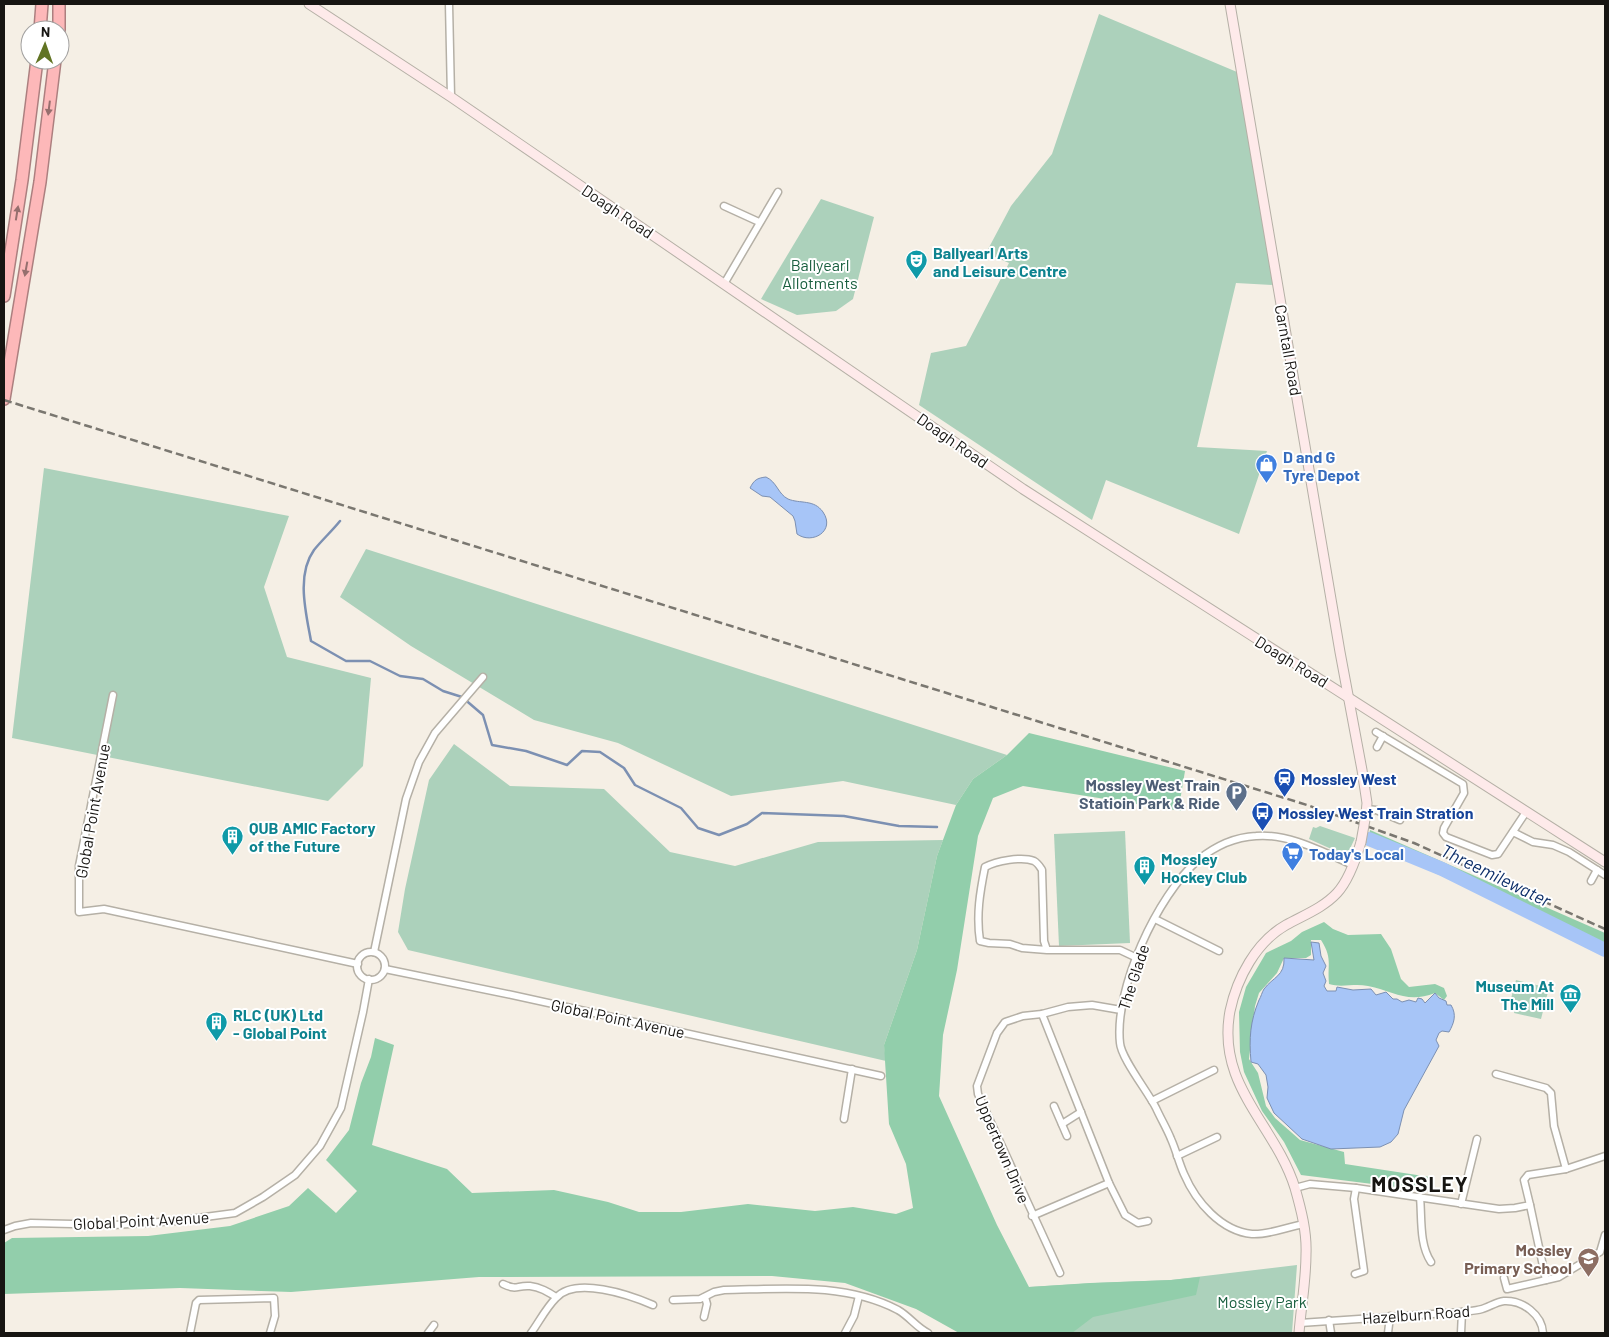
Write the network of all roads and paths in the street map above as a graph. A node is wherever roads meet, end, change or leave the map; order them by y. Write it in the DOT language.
graph roads {
  1 [pos="42,4"];
  2 [pos="59,4"];
  3 [pos="309,4"];
  4 [pos="449,4"];
  5 [pos="1230,4"];
  6 [pos="41,20"];
  7 [pos="59,20"];
  8 [pos="36,70"];
  9 [pos="54,70"];
  10 [pos="451,97"];
  11 [pos="778,192"];
  12 [pos="724,206"];
  13 [pos="759,222"];
  14 [pos="724,284"];
  15 [pos="4,296"];
  16 [pos="4,396"];
  17 [pos="483,678"];
  18 [pos="113,695"];
  19 [pos="1348,697"];
  20 [pos="1376,732"];
  21 [pos="1383,736"];
  22 [pos="1377,747"];
  23 [pos="1367,811"];
  24 [pos="1526,812"];
  25 [pos="1400,820"];
  26 [pos="1513,832"];
  27 [pos="1605,862"];
  28 [pos="1353,865"];
  29 [pos="1598,870"];
  30 [pos="1605,875"];
  31 [pos="1591,881"];
  32 [pos="1155,919"];
  33 [pos="1047,950"];
  34 [pos="1219,951"];
  35 [pos="374,952"];
  36 [pos="1137,958"];
  37 [pos="358,964"];
  38 [pos="385,969"];
  39 [pos="369,979"];
  40 [pos="1121,1010"];
  41 [pos="1042,1014"];
  42 [pos="852,1069"];
  43 [pos="1214,1070"];
  44 [pos="1496,1074"];
  45 [pos="881,1076"];
  46 [pos="1152,1101"];
  47 [pos="1054,1106"];
  48 [pos="1081,1112"];
  49 [pos="844,1119"];
  50 [pos="1062,1124"];
  51 [pos="1067,1136"];
  52 [pos="1217,1138"];
  53 [pos="1477,1139"];
  54 [pos="1177,1156"];
  55 [pos="1605,1156"];
  56 [pos="1566,1168"];
  57 [pos="1110,1183"];
  58 [pos="1295,1188"];
  59 [pos="1356,1188"];
  60 [pos="1420,1197"];
  61 [pos="1460,1204"];
  62 [pos="1530,1205"];
  63 [pos="1032,1216"];
  64 [pos="1148,1221"];
  65 [pos="1304,1224"];
  66 [pos="4,1230"];
  67 [pos="1605,1235"];
  68 [pos="1431,1262"];
  69 [pos="1060,1273"];
  70 [pos="1355,1274"];
  71 [pos="1504,1278"];
  72 [pos="1546,1280"];
  73 [pos="503,1284"];
  74 [pos="860,1296"];
  75 [pos="556,1297"];
  76 [pos="705,1297"];
  77 [pos="673,1300"];
  78 [pos="653,1305"];
  79 [pos="1462,1312"];
  80 [pos="1390,1316"];
  81 [pos="704,1317"];
  82 [pos="1329,1320"];
  83 [pos="1300,1323"];
  84 [pos="434,1325"];
  85 [pos="190,1333"];
  86 [pos="270,1333"];
  87 [pos="428,1333"];
  88 [pos="531,1333"];
  89 [pos="846,1333"];
  90 [pos="928,1333"];
  91 [pos="1299,1333"];
  92 [pos="1331,1333"];
  93 [pos="1388,1333"];
  94 [pos="1461,1333"];
  95 [pos="1543,1333"];
  1 -- 6 [label="highway"];
  2 -- 7 [label="highway"];
  3 -- 10 [label="main road, Doagh Road"];
  4 -- 10 [label="street"];
  5 -- 19 [label="main road, Carntall Road"];
  15 -- 8 [label="highway, one-way"];
  9 -- 16 [label="highway, one-way"];
  10 -- 14 [label="main road, Doagh Road"];
  11 -- 13 [label="street"];
  12 -- 13 [label="street"];
  13 -- 14 [label="street"];
  14 -- 19 [label="main road, Doagh Road"];
  17 -- 35 [label="street"];
  18 -- 37 [label="street, Global Point Avenue"];
  19 -- 23 [label="main road, Carntall Road"];
  19 -- 24 [label="main road, Doagh Road"];
  20 -- 21 [label="street"];
  21 -- 22 [label="street"];
  21 -- 26 [label="street"];
  23 -- 25 [label="street"];
  23 -- 28 [label="main road, Carntall Road, bridge"];
  24 -- 26 [label="street"];
  24 -- 27 [label="main road, Doagh Road"];
  26 -- 29 [label="street"];
  28 -- 32 [label="street, The Glade"];
  28 -- 58 [label="main road, Carntall Road"];
  29 -- 30 [label="street"];
  29 -- 31 [label="street"];
  32 -- 34 [label="street"];
  32 -- 36 [label="street, The Glade"];
  33 -- 33 [label="street"];
  33 -- 36 [label="street"];
  35 -- 37 [label="street"];
  35 -- 38 [label="street"];
  36 -- 40 [label="street, The Glade"];
  37 -- 39 [label="street"];
  38 -- 39 [label="street"];
  38 -- 42 [label="street, Global Point Avenue"];
  39 -- 66 [label="street, Global Point Avenue"];
  40 -- 41 [label="street, Uppertown Drive"];
  40 -- 46 [label="street, The Glade"];
  41 -- 48 [label="street"];
  41 -- 63 [label="street, Uppertown Drive"];
  42 -- 45 [label="street, Global Point Avenue"];
  42 -- 49 [label="street"];
  43 -- 46 [label="street"];
  44 -- 56 [label="street"];
  46 -- 54 [label="street, The Glade"];
  47 -- 50 [label="street"];
  48 -- 50 [label="street"];
  48 -- 57 [label="street"];
  50 -- 51 [label="street"];
  52 -- 54 [label="street"];
  53 -- 61 [label="street"];
  54 -- 65 [label="street, The Glade"];
  55 -- 56 [label="street"];
  56 -- 62 [label="street"];
  57 -- 63 [label="street"];
  57 -- 64 [label="street"];
  58 -- 59 [label="street"];
  58 -- 65 [label="main road, Carntall Road"];
  59 -- 60 [label="street"];
  59 -- 70 [label="street"];
  60 -- 61 [label="street"];
  60 -- 68 [label="street"];
  61 -- 62 [label="street"];
  62 -- 72 [label="street"];
  63 -- 69 [label="street, Uppertown Drive"];
  65 -- 83 [label="main road, Carntall Road"];
  67 -- 72 [label="street"];
  71 -- 72 [label="street"];
  73 -- 75 [label="street"];
  74 -- 76 [label="street"];
  74 -- 89 [label="street"];
  74 -- 90 [label="street"];
  75 -- 78 [label="street"];
  75 -- 88 [label="street"];
  76 -- 77 [label="street"];
  76 -- 81 [label="street"];
  79 -- 80 [label="street, Hazelburn Road"];
  79 -- 94 [label="street"];
  79 -- 95 [label="street, Hazelburn Road"];
  80 -- 82 [label="street, Hazelburn Road"];
  80 -- 93 [label="street"];
  82 -- 83 [label="street, Hazelburn Road"];
  82 -- 92 [label="street"];
  83 -- 91 [label="main road, Carntall Road"];
  84 -- 87 [label="street"];
  85 -- 86 [label="street"];
}
